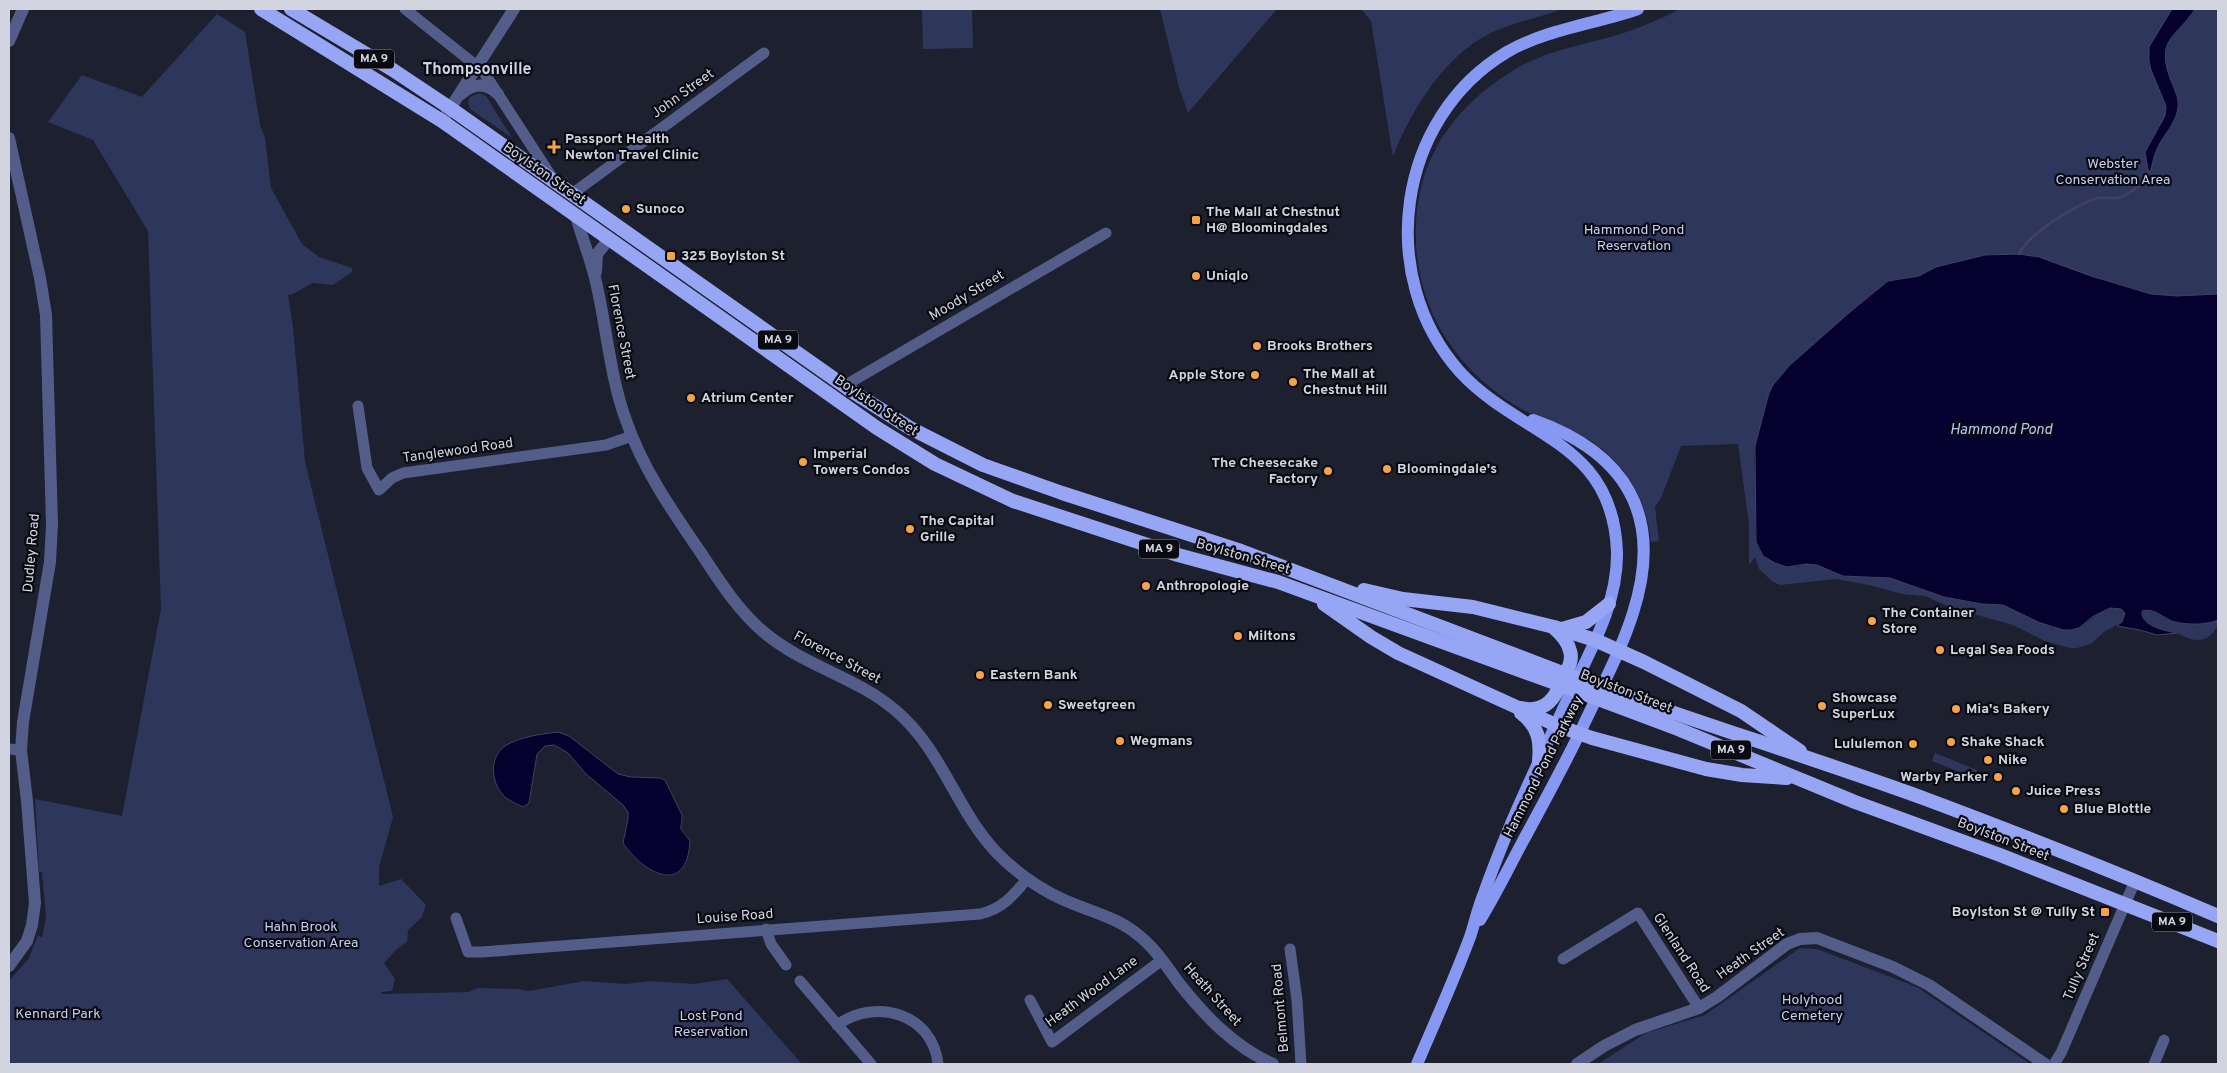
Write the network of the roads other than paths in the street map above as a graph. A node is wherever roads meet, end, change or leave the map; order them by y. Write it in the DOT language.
graph roads {
  1 [pos="23,9"];
  2 [pos="261,9"];
  3 [pos="290,9"];
  4 [pos="406,9"];
  5 [pos="514,9"];
  6 [pos="1638,9"];
  7 [pos="9,41"];
  8 [pos="764,53"];
  9 [pos="477,66"];
  10 [pos="498,94"];
  11 [pos="454,103"];
  12 [pos="442,121"];
  13 [pos="9,138"];
  14 [pos="554,180"];
  15 [pos="572,194"];
  16 [pos="576,216"];
  17 [pos="1106,233"];
  18 [pos="609,240"];
  19 [pos="596,279"];
  20 [pos="844,386"];
  21 [pos="358,406"];
  22 [pos="1509,412"];
  23 [pos="632,436"];
  24 [pos="1310,576"];
  25 [pos="1307,592"];
  26 [pos="1609,604"];
  27 [pos="1557,628"];
  28 [pos="1595,640"];
  29 [pos="1619,650"];
  30 [pos="1558,677"];
  31 [pos="1608,696"];
  32 [pos="1513,706"];
  33 [pos="1556,725"];
  34 [pos="1580,734"];
  35 [pos="15,749"];
  36 [pos="1539,761"];
  37 [pos="1816,761"];
  38 [pos="1801,780"];
  39 [pos="1027,879"];
  40 [pos="2135,881"];
  41 [pos="2125,904"];
  42 [pos="2218,916"];
  43 [pos="456,918"];
  44 [pos="766,929"];
  45 [pos="1471,934"];
  46 [pos="2218,941"];
  47 [pos="1290,949"];
  48 [pos="1161,958"];
  49 [pos="1563,959"];
  50 [pos="786,965"];
  51 [pos="9,966"];
  52 [pos="800,981"];
  53 [pos="1030,1000"];
  54 [pos="1699,1008"];
  55 [pos="837,1025"];
  56 [pos="2164,1040"];
  57 [pos="871,1064"];
  58 [pos="938,1064"];
  59 [pos="1273,1064"];
  60 [pos="1301,1064"];
  61 [pos="1417,1064"];
  62 [pos="1576,1064"];
  63 [pos="2046,1064"];
  64 [pos="2054,1064"];
  65 [pos="2154,1064"];
  1 -- 7 [label="street"];
  2 -- 12 [label="highway, Boylston Street / MA 9"];
  3 -- 11 [label="highway, Boylston Street / MA 9"];
  4 -- 9 [label="street"];
  5 -- 9 [label="street"];
  6 -- 22 [label="main road, Hammond Pond Parkway"];
  8 -- 15 [label="street, John Street"];
  9 -- 10 [label="street"];
  9 -- 11 [label="street"];
  10 -- 11 [label="street"];
  10 -- 14 [label="street"];
  11 -- 12 [label="street"];
  11 -- 14 [label="highway, Boylston Street / MA 9"];
  12 -- 16 [label="highway, Boylston Street / MA 9"];
  13 -- 35 [label="street, Dudley Road"];
  14 -- 15 [label="highway, Boylston Street / MA 9"];
  15 -- 20 [label="highway, Boylston Street / MA 9"];
  16 -- 18 [label="highway, Boylston Street / MA 9"];
  16 -- 19 [label="street, Florence Street"];
  17 -- 20 [label="street, Moody Street"];
  18 -- 19 [label="street, Florence Street"];
  18 -- 25 [label="highway, Boylston Street / MA 9"];
  19 -- 23 [label="street, Florence Street"];
  20 -- 24 [label="highway, Boylston Street / MA 9"];
  21 -- 23 [label="street, Tanglewood Road"];
  22 -- 26 [label="main road, Hammond Pond Parkway"];
  22 -- 29 [label="main road, Hammond Pond Parkway"];
  23 -- 39 [label="street, Florence Street"];
  24 -- 27 [label="highway"];
  24 -- 30 [label="highway, Boylston Street / MA 9"];
  25 -- 30 [label="highway, Boylston Street / MA 9"];
  25 -- 32 [label="highway"];
  26 -- 27 [label="highway"];
  26 -- 28 [label="main road, Hammond Pond Parkway"];
  27 -- 28 [label="highway"];
  27 -- 32 [label="highway"];
  28 -- 29 [label="highway"];
  28 -- 33 [label="main road, Hammond Pond Parkway"];
  29 -- 34 [label="main road, Hammond Pond Parkway"];
  29 -- 37 [label="highway"];
  30 -- 31 [label="highway, Boylston Street / MA 9, bridge"];
  31 -- 37 [label="highway, Boylston Street / MA 9"];
  31 -- 38 [label="highway, Boylston Street / MA 9"];
  32 -- 33 [label="highway"];
  32 -- 36 [label="highway"];
  33 -- 34 [label="highway"];
  33 -- 36 [label="main road, Hammond Pond Parkway"];
  34 -- 38 [label="highway"];
  34 -- 45 [label="main road, Hammond Pond Parkway"];
  35 -- 51 [label="street, Dudley Road"];
  36 -- 45 [label="main road, Hammond Pond Parkway"];
  37 -- 40 [label="highway, Boylston Street / MA 9"];
  38 -- 41 [label="highway, Boylston Street / MA 9"];
  39 -- 44 [label="street, Louise Road"];
  39 -- 48 [label="street, Florence Street"];
  40 -- 41 [label="street, Tully Street"];
  40 -- 42 [label="highway, Boylston Street / MA 9"];
  41 -- 46 [label="highway, Boylston Street / MA 9"];
  41 -- 64 [label="street, Tully Street"];
  43 -- 44 [label="street, Louise Road"];
  44 -- 50 [label="street"];
  45 -- 61 [label="main road, Hammond Pond Parkway"];
  47 -- 60 [label="street, Belmont Road"];
  48 -- 53 [label="street, Heath Wood Lane"];
  48 -- 59 [label="street, Heath Street"];
  49 -- 54 [label="street, Glenland Road"];
  52 -- 55 [label="street"];
  54 -- 62 [label="street, Heath Street"];
  54 -- 63 [label="street, Heath Street"];
  55 -- 57 [label="street"];
  55 -- 58 [label="street"];
  56 -- 65 [label="street"];
}
